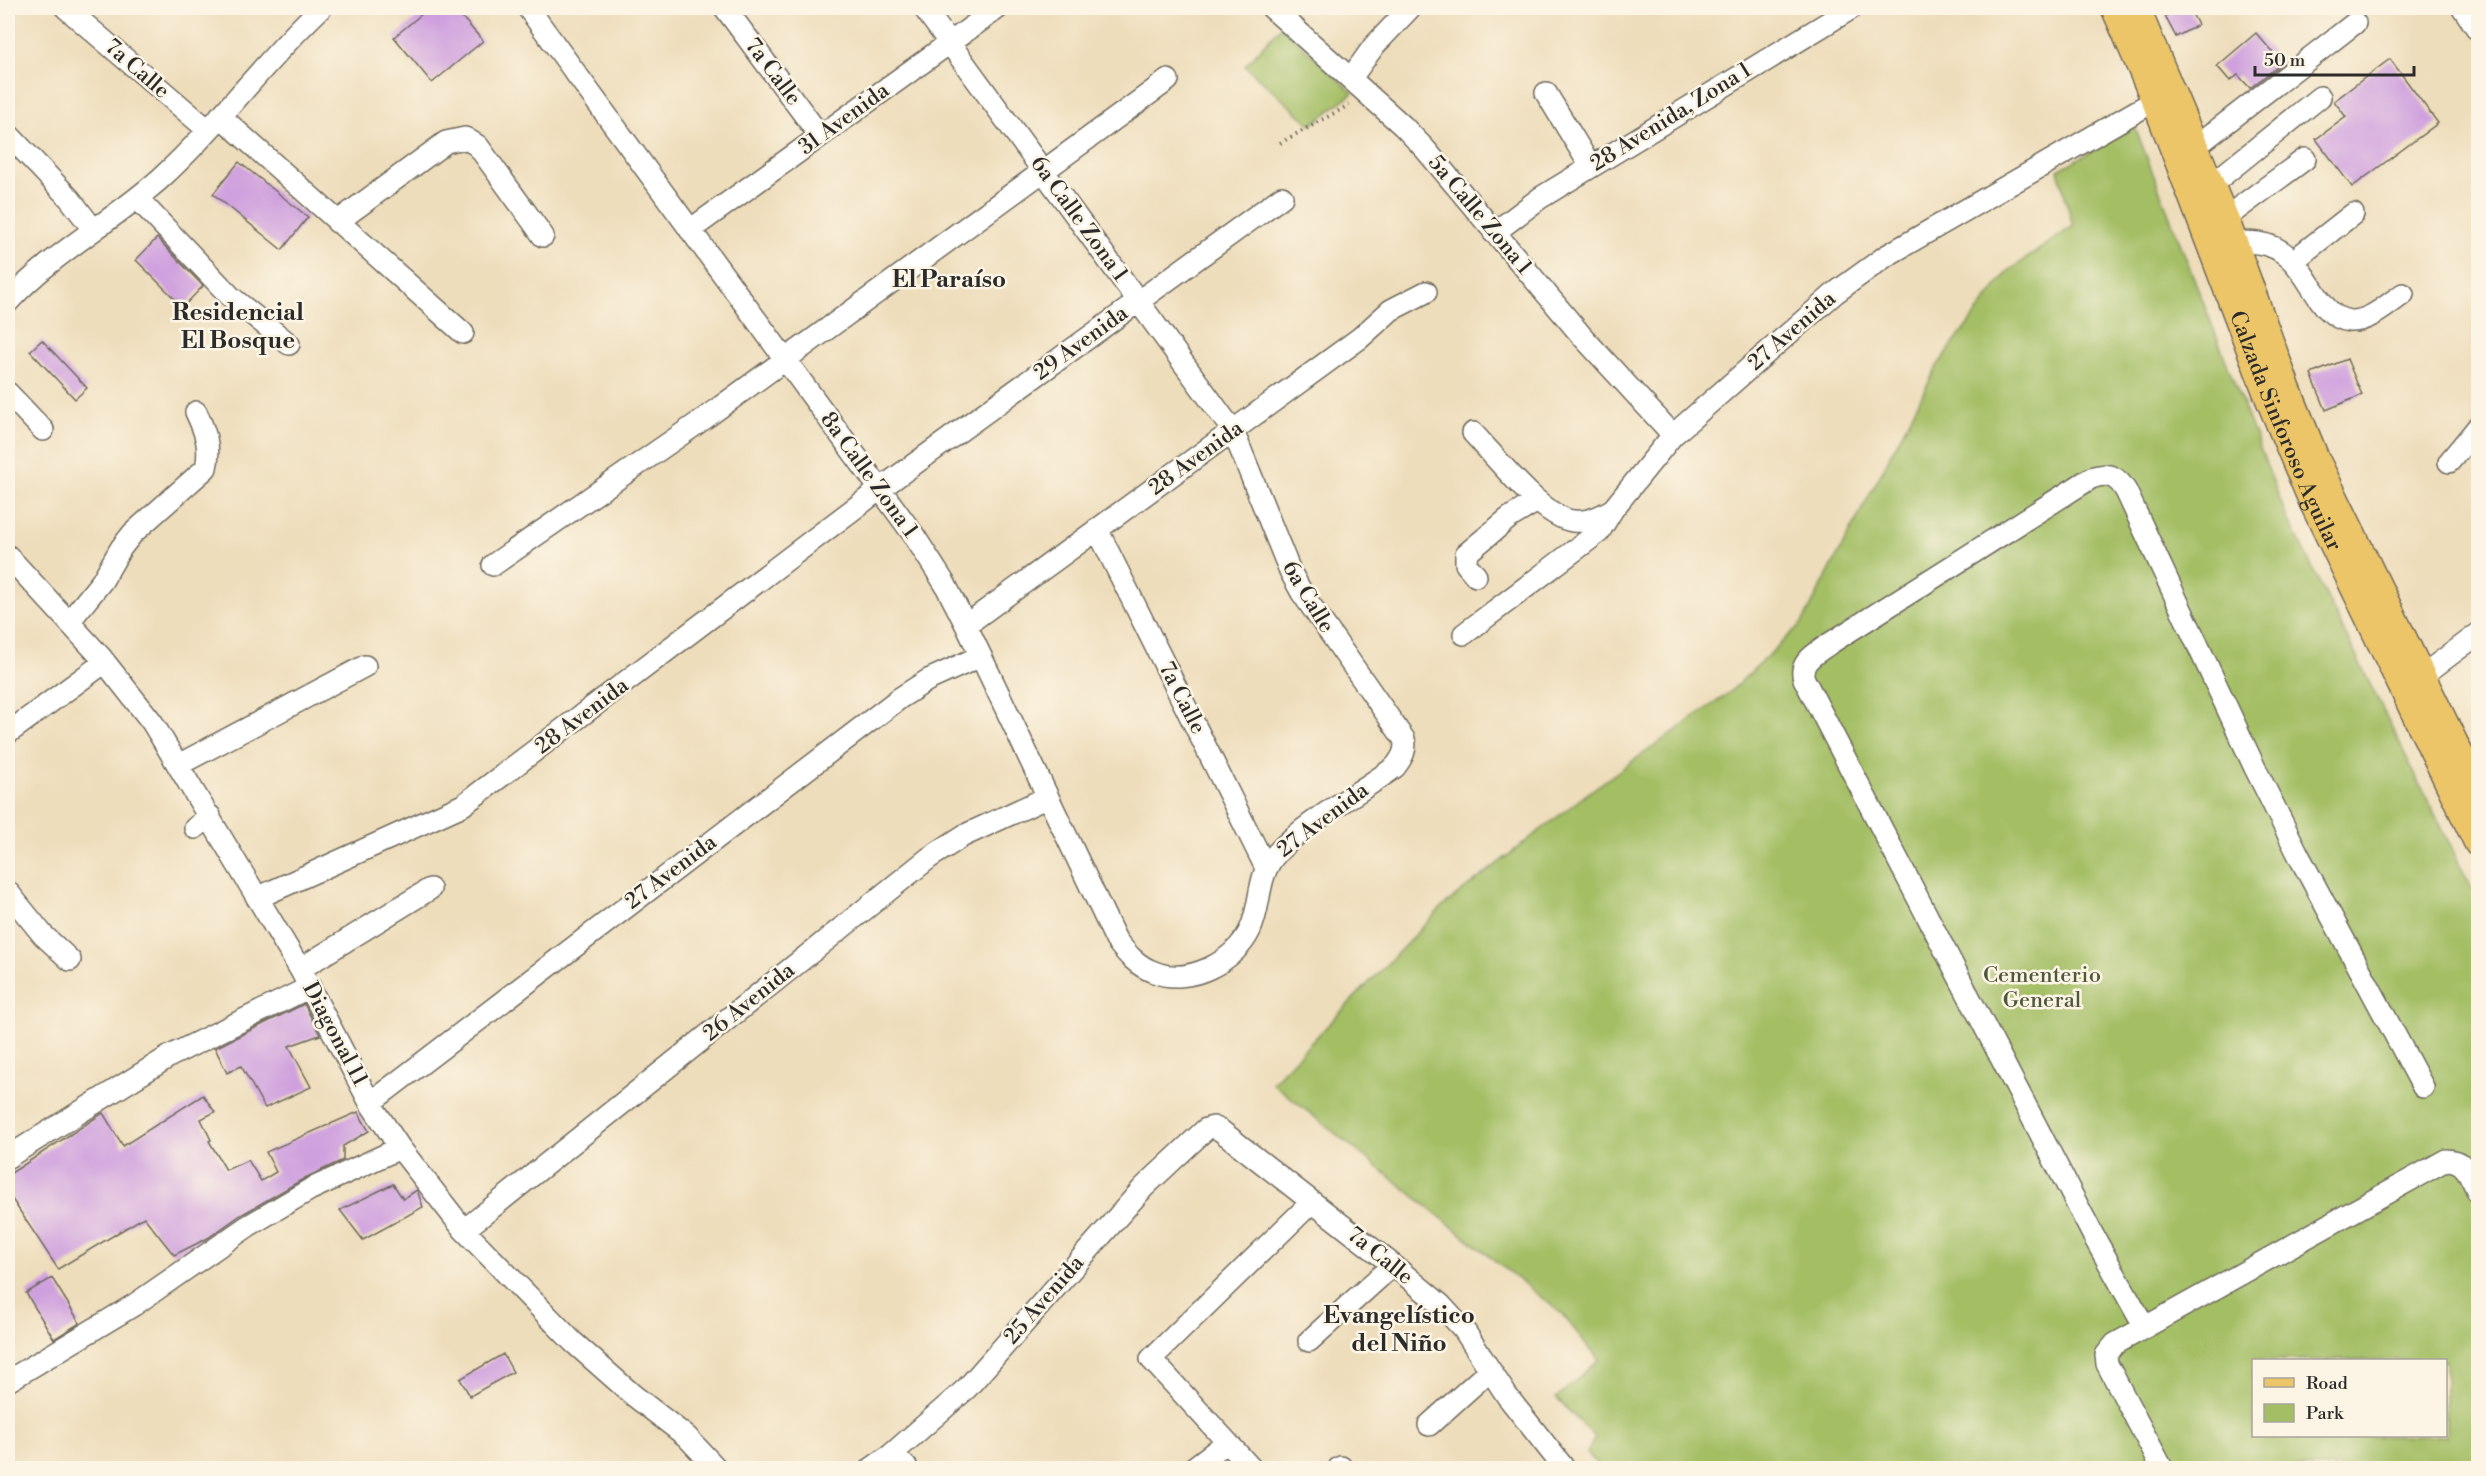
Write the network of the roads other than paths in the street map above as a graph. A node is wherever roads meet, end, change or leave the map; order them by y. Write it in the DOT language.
graph roads {
  1 [pos="66,8"];
  2 [pos="321,8"];
  3 [pos="528,8"];
  4 [pos="725,8"];
  5 [pos="924,8"];
  6 [pos="998,8"];
  7 [pos="1272,8"];
  8 [pos="1410,8"];
  9 [pos="1852,8"];
  10 [pos="2463,8"];
  11 [pos="2125,10"];
  12 [pos="2355,23"];
  13 [pos="2478,30"];
  14 [pos="949,42"];
  15 [pos="1351,78"];
  16 [pos="1168,80"];
  17 [pos="1546,93"];
  18 [pos="2164,96"];
  19 [pos="2320,97"];
  20 [pos="214,123"];
  21 [pos="8,134"];
  22 [pos="820,136"];
  23 [pos="2195,147"];
  24 [pos="2305,159"];
  25 [pos="1591,166"];
  26 [pos="1044,171"];
  27 [pos="2211,184"];
  28 [pos="1282,197"];
  29 [pos="137,198"];
  30 [pos="2353,214"];
  31 [pos="337,222"];
  32 [pos="93,229"];
  33 [pos="690,230"];
  34 [pos="1494,233"];
  35 [pos="543,236"];
  36 [pos="2220,236"];
  37 [pos="2293,261"];
  38 [pos="1426,292"];
  39 [pos="10,294"];
  40 [pos="2403,294"];
  41 [pos="1138,301"];
  42 [pos="463,333"];
  43 [pos="289,344"];
  44 [pos="785,360"];
  45 [pos="8,393"];
  46 [pos="196,412"];
  47 [pos="2478,427"];
  48 [pos="43,430"];
  49 [pos="1233,431"];
  50 [pos="1473,433"];
  51 [pos="1673,435"];
  52 [pos="2449,462"];
  53 [pos="880,489"];
  54 [pos="1537,501"];
  55 [pos="1613,508"];
  56 [pos="1097,529"];
  57 [pos="8,556"];
  58 [pos="493,566"];
  59 [pos="1476,576"];
  60 [pos="69,622"];
  61 [pos="966,625"];
  62 [pos="1464,634"];
  63 [pos="2478,634"];
  64 [pos="981,656"];
  65 [pos="105,662"];
  66 [pos="365,666"];
  67 [pos="2413,683"];
  68 [pos="8,733"];
  69 [pos="1404,750"];
  70 [pos="178,774"];
  71 [pos="2478,792"];
  72 [pos="1048,797"];
  73 [pos="2478,843"];
  74 [pos="1266,867"];
  75 [pos="430,889"];
  76 [pos="8,892"];
  77 [pos="257,898"];
  78 [pos="70,960"];
  79 [pos="1154,973"];
  80 [pos="305,978"];
  81 [pos="2423,1087"];
  82 [pos="370,1102"];
  83 [pos="1213,1127"];
  84 [pos="11,1147"];
  85 [pos="400,1148"];
  86 [pos="2478,1192"];
  87 [pos="1312,1202"];
  88 [pos="464,1230"];
  89 [pos="1393,1265"];
  90 [pos="2144,1326"];
  91 [pos="1309,1341"];
  92 [pos="1490,1370"];
  93 [pos="8,1381"];
  94 [pos="1429,1425"];
  95 [pos="1226,1443"];
  96 [pos="899,1461"];
  97 [pos="716,1468"];
  98 [pos="872,1468"];
  99 [pos="1193,1468"];
  100 [pos="1251,1468"];
  101 [pos="1564,1468"];
  102 [pos="2162,1468"];
  1 -- 20 [label="street, 7a Calle"];
  2 -- 20 [label="street"];
  3 -- 33 [label="street, 8a Calle Zona 1"];
  4 -- 22 [label="street, 7a Calle"];
  5 -- 14 [label="street, 6a Calle Zona 1"];
  6 -- 14 [label="street, 31 Avenida"];
  7 -- 15 [label="street, 5a Calle Zona 1"];
  8 -- 15 [label="street"];
  9 -- 25 [label="street, 28 Avenida, Zona 1"];
  10 -- 13 [label="street"];
  11 -- 18 [label="main road, Calzada Sinforoso Aguilar"];
  12 -- 23 [label="street"];
  14 -- 22 [label="street, 31 Avenida"];
  14 -- 26 [label="street, 6a Calle Zona 1"];
  15 -- 34 [label="street, 5a Calle Zona 1"];
  16 -- 26 [label="street"];
  17 -- 25 [label="street"];
  18 -- 23 [label="main road, Calzada Sinforoso Aguilar"];
  18 -- 36 [label="main road, Calzada Sinforoso Aguilar"];
  18 -- 51 [label="street, 27 Avenida"];
  19 -- 27 [label="street"];
  20 -- 29 [label="street"];
  20 -- 31 [label="street, 7a Calle"];
  21 -- 32 [label="street"];
  22 -- 33 [label="street, 31 Avenida"];
  23 -- 27 [label="main road, Calzada Sinforoso Aguilar"];
  24 -- 36 [label="street"];
  25 -- 34 [label="street, 28 Avenida, Zona 1"];
  26 -- 41 [label="street, 6a Calle Zona 1"];
  26 -- 44 [label="street"];
  27 -- 36 [label="main road, Calzada Sinforoso Aguilar"];
  28 -- 41 [label="street, 29 Avenida"];
  29 -- 32 [label="street"];
  29 -- 43 [label="street"];
  30 -- 37 [label="street"];
  31 -- 35 [label="street"];
  31 -- 42 [label="street, 7a Calle"];
  32 -- 39 [label="street"];
  33 -- 44 [label="street, 8a Calle Zona 1"];
  34 -- 51 [label="street, 5a Calle Zona 1"];
  36 -- 37 [label="street"];
  36 -- 67 [label="main road, Calzada Sinforoso Aguilar"];
  37 -- 40 [label="street"];
  38 -- 49 [label="street, 28 Avenida"];
  41 -- 49 [label="street, 6a Calle Zona 1"];
  41 -- 53 [label="street, 29 Avenida"];
  44 -- 53 [label="street, 8a Calle Zona 1"];
  44 -- 58 [label="street"];
  45 -- 48 [label="street"];
  46 -- 60 [label="street"];
  47 -- 52 [label="street"];
  49 -- 56 [label="street, 28 Avenida"];
  49 -- 69 [label="street, 6a Calle"];
  50 -- 54 [label="street"];
  51 -- 55 [label="street, 27 Avenida"];
  53 -- 61 [label="street, 8a Calle Zona 1"];
  53 -- 77 [label="street, 28 Avenida"];
  54 -- 55 [label="street"];
  54 -- 59 [label="street"];
  55 -- 62 [label="street, 27 Avenida"];
  56 -- 61 [label="street, 28 Avenida"];
  56 -- 74 [label="street, 7a Calle"];
  57 -- 60 [label="street, Diagonal 11"];
  60 -- 65 [label="street, Diagonal 11"];
  61 -- 64 [label="street, 8a Calle Zona 1"];
  63 -- 67 [label="street"];
  64 -- 72 [label="street, 8a Calle Zona 1"];
  64 -- 82 [label="street, 27 Avenida"];
  65 -- 68 [label="street"];
  65 -- 70 [label="street, Diagonal 11"];
  66 -- 70 [label="street"];
  67 -- 71 [label="main road, Calzada Sinforoso Aguilar"];
  67 -- 73 [label="main road, Calzada Sinforoso Aguilar"];
  69 -- 74 [label="street, 27 Avenida"];
  70 -- 77 [label="street, Diagonal 11"];
  72 -- 79 [label="street, 8a Calle Zona 1"];
  72 -- 88 [label="street, 26 Avenida"];
  74 -- 79 [label="street, 27 Avenida"];
  75 -- 80 [label="street"];
  76 -- 78 [label="street"];
  77 -- 80 [label="street, Diagonal 11"];
  80 -- 82 [label="street, Diagonal 11"];
  80 -- 84 [label="street"];
  81 -- 90 [label="street"];
  82 -- 85 [label="street, Diagonal 11"];
  83 -- 87 [label="street, 7a Calle"];
  83 -- 96 [label="street, 25 Avenida"];
  85 -- 88 [label="street, Diagonal 11"];
  85 -- 93 [label="street"];
  86 -- 90 [label="street"];
  87 -- 89 [label="street, 7a Calle"];
  87 -- 95 [label="street"];
  88 -- 97 [label="street, Diagonal 11"];
  89 -- 91 [label="street"];
  89 -- 92 [label="street, 7a Calle"];
  90 -- 102 [label="street"];
  92 -- 94 [label="street"];
  92 -- 101 [label="street, 7a Calle"];
  95 -- 99 [label="street"];
  95 -- 100 [label="street"];
  96 -- 98 [label="street, 25 Avenida"];
}
